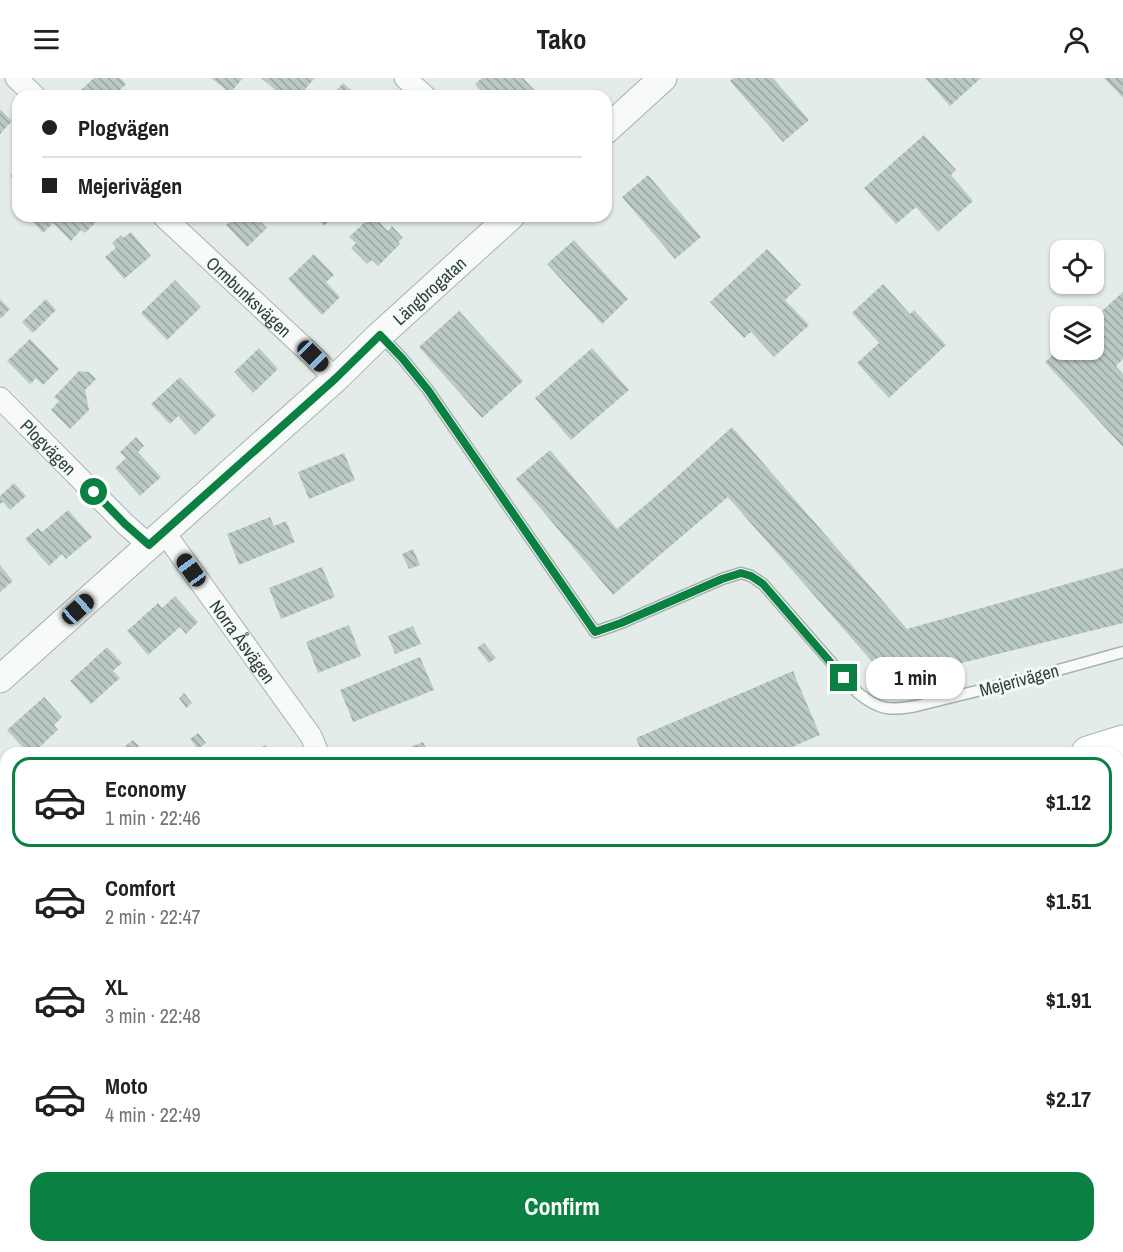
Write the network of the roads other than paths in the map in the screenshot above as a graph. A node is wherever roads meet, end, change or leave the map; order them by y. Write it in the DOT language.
graph roads {
  1 [pos="16,78"];
  2 [pos="405,78"];
  3 [pos="663,78"];
  4 [pos="29,90"];
  5 [pos="418,90"];
  6 [pos="612,125"];
  7 [pos="169,222"];
  8 [pos="504,222"];
  9 [pos="380,335"];
  10 [pos="335,379"];
  11 [pos="0,398"];
  12 [pos="157,539"];
  13 [pos="1123,652"];
  14 [pos="0,679"];
  15 [pos="1123,742"];
  16 [pos="316,747"];
  17 [pos="1107,747"];
  1 -- 4 [label="street"];
  2 -- 5 [label="street"];
  3 -- 6 [label="street"];
  7 -- 10 [label="street, Ormbunksvägen"];
  8 -- 9 [label="street, Längbrogatan"];
  9 -- 10 [label="street, Längbrogatan"];
  9 -- 13 [label="lane, Mejerivägen"];
  10 -- 12 [label="street, Längbrogatan"];
  11 -- 12 [label="street, Plogvägen"];
  12 -- 14 [label="street, Längbrogatan"];
  12 -- 16 [label="street, Norra Åsvägen"];
  15 -- 17 [label="main road"];
}
